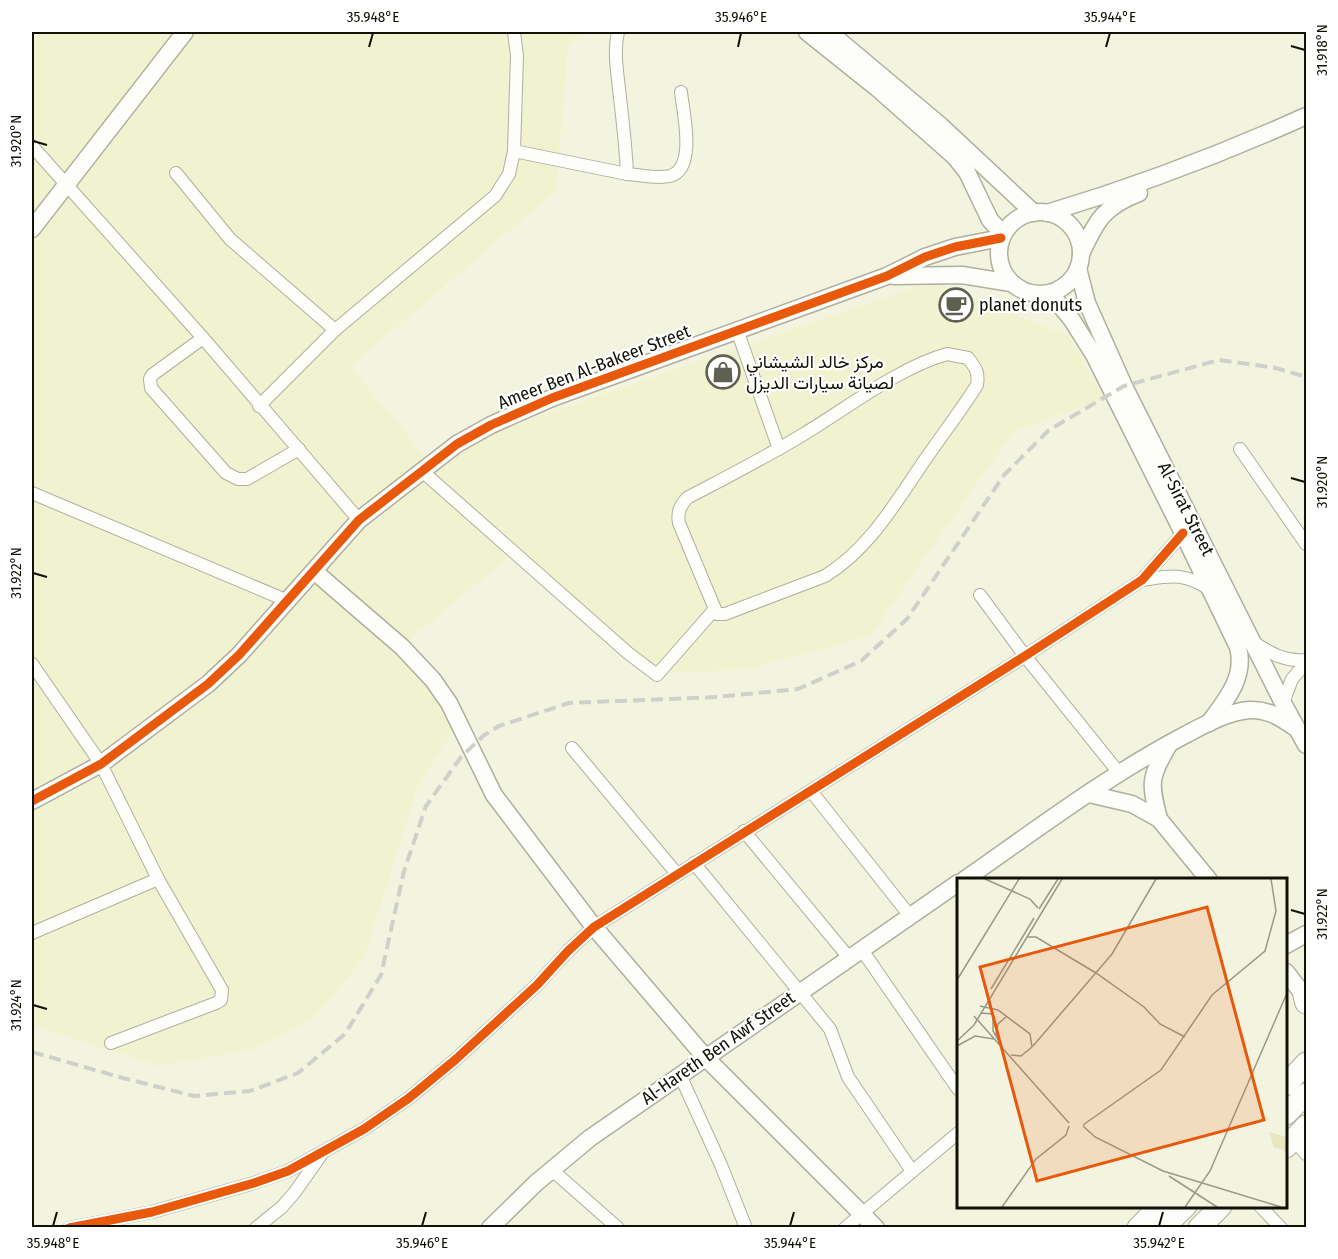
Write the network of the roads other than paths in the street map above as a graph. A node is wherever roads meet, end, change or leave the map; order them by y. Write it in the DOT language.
graph roads {
  1 [pos="514,32"];
  2 [pos="618,32"];
  3 [pos="807,32"];
  4 [pos="829,32"];
  5 [pos="177,35"];
  6 [pos="681,92"];
  7 [pos="1306,116"];
  8 [pos="1306,126"];
  9 [pos="32,146"];
  10 [pos="514,151"];
  11 [pos="176,173"];
  12 [pos="627,174"];
  13 [pos="66,184"];
  14 [pos="1041,213"];
  15 [pos="32,229"];
  16 [pos="1002,236"];
  17 [pos="1079,261"];
  18 [pos="887,276"];
  19 [pos="1011,283"];
  20 [pos="1050,293"];
  21 [pos="335,330"];
  22 [pos="737,330"];
  23 [pos="203,338"];
  24 [pos="259,406"];
  25 [pos="299,449"];
  26 [pos="779,449"];
  27 [pos="1240,449"];
  28 [pos="422,471"];
  29 [pos="32,493"];
  30 [pos="359,520"];
  31 [pos="1184,533"];
  32 [pos="1306,544"];
  33 [pos="314,571"];
  34 [pos="1142,580"];
  35 [pos="1211,590"];
  36 [pos="980,595"];
  37 [pos="288,601"];
  38 [pos="714,610"];
  39 [pos="1253,642"];
  40 [pos="1025,656"];
  41 [pos="1306,661"];
  42 [pos="32,664"];
  43 [pos="1283,703"];
  44 [pos="1209,723"];
  45 [pos="1298,729"];
  46 [pos="1169,744"];
  47 [pos="1306,745"];
  48 [pos="572,748"];
  49 [pos="101,764"];
  50 [pos="1119,773"];
  51 [pos="811,791"];
  52 [pos="1089,794"];
  53 [pos="32,801"];
  54 [pos="1159,819"];
  55 [pos="744,831"];
  56 [pos="694,863"];
  57 [pos="677,874"];
  58 [pos="965,878"];
  59 [pos="1208,878"];
  60 [pos="158,879"];
  61 [pos="957,884"];
  62 [pos="910,916"];
  63 [pos="594,927"];
  64 [pos="32,933"];
  65 [pos="1306,934"];
  66 [pos="1287,944"];
  67 [pos="856,955"];
  68 [pos="1287,973"];
  69 [pos="799,992"];
  70 [pos="1306,999"];
  71 [pos="111,1043"];
  72 [pos="705,1057"];
  73 [pos="1306,1063"];
  74 [pos="680,1075"];
  75 [pos="1287,1084"];
  76 [pos="957,1088"];
  77 [pos="1306,1094"];
  78 [pos="1287,1113"];
  79 [pos="957,1134"];
  80 [pos="322,1152"];
  81 [pos="552,1170"];
  82 [pos="912,1171"];
  83 [pos="1158,1208"];
  84 [pos="1184,1208"];
  85 [pos="1219,1208"];
  86 [pos="1262,1208"];
  87 [pos="862,1214"];
  88 [pos="69,1227"];
  89 [pos="256,1227"];
  90 [pos="490,1227"];
  91 [pos="618,1227"];
  92 [pos="746,1227"];
  93 [pos="845,1227"];
  94 [pos="876,1227"];
  95 [pos="1138,1227"];
  96 [pos="1163,1227"];
  97 [pos="1199,1227"];
  98 [pos="1281,1227"];
  1 -- 10 [label="street"];
  2 -- 12 [label="street"];
  3 -- 16 [label="street"];
  4 -- 14 [label="street"];
  5 -- 13 [label="street"];
  6 -- 12 [label="street"];
  7 -- 14 [label="street"];
  8 -- 17 [label="street"];
  9 -- 13 [label="street"];
  10 -- 12 [label="street"];
  10 -- 21 [label="street"];
  11 -- 21 [label="street"];
  13 -- 15 [label="street"];
  13 -- 23 [label="street"];
  14 -- 16 [label="street"];
  14 -- 17 [label="street"];
  16 -- 18 [label="street, Ameer Ben Al-Bakeer Street"];
  16 -- 19 [label="street"];
  17 -- 20 [label="street"];
  17 -- 39 [label="street, Al-Sirat Street"];
  18 -- 19 [label="street, Ameer Ben Al-Bakeer Street"];
  18 -- 22 [label="street, Ameer Ben Al-Bakeer Street"];
  19 -- 20 [label="street"];
  20 -- 31 [label="street, Al-Sirat Street"];
  21 -- 24 [label="street"];
  22 -- 26 [label="street"];
  22 -- 28 [label="street, Ameer Ben Al-Bakeer Street"];
  23 -- 24 [label="street"];
  23 -- 25 [label="street"];
  24 -- 25 [label="street"];
  25 -- 30 [label="street"];
  26 -- 38 [label="street"];
  26 -- 38 [label="street"];
  27 -- 32 [label="street"];
  28 -- 30 [label="street, Ameer Ben Al-Bakeer Street"];
  28 -- 38 [label="street"];
  29 -- 37 [label="street"];
  30 -- 33 [label="street, Ameer Ben Al-Bakeer Street"];
  31 -- 34 [label="street"];
  31 -- 35 [label="street, Al-Sirat Street"];
  33 -- 37 [label="street, Ameer Ben Al-Bakeer Street"];
  33 -- 63 [label="street"];
  34 -- 35 [label="street"];
  34 -- 40 [label="street"];
  35 -- 44 [label="street, Al-Sirat Street"];
  36 -- 40 [label="street"];
  37 -- 49 [label="street, Ameer Ben Al-Bakeer Street"];
  39 -- 41 [label="street"];
  39 -- 43 [label="street, Al-Sirat Street"];
  40 -- 50 [label="street"];
  40 -- 51 [label="street"];
  41 -- 43 [label="street"];
  42 -- 49 [label="street"];
  43 -- 45 [label="street, Al-Sirat Street"];
  44 -- 45 [label="street"];
  44 -- 46 [label="street"];
  45 -- 47 [label="street, Al-Sirat Street"];
  46 -- 50 [label="street"];
  46 -- 54 [label="street"];
  48 -- 57 [label="street"];
  49 -- 53 [label="street, Ameer Ben Al-Bakeer Street"];
  49 -- 60 [label="street"];
  50 -- 52 [label="street"];
  51 -- 55 [label="street"];
  51 -- 62 [label="street"];
  52 -- 54 [label="street"];
  52 -- 58 [label="street"];
  54 -- 59 [label="street"];
  55 -- 56 [label="street"];
  55 -- 67 [label="street"];
  56 -- 57 [label="street"];
  56 -- 69 [label="street"];
  57 -- 63 [label="street"];
  60 -- 64 [label="street"];
  60 -- 71 [label="street"];
  61 -- 62 [label="street, Al-Hareth Ben Awf Street"];
  62 -- 67 [label="street, Al-Hareth Ben Awf Street"];
  63 -- 72 [label="street"];
  63 -- 80 [label="street"];
  65 -- 66 [label="street"];
  67 -- 69 [label="street, Al-Hareth Ben Awf Street"];
  67 -- 76 [label="street"];
  68 -- 70 [label="street"];
  69 -- 72 [label="street, Al-Hareth Ben Awf Street"];
  69 -- 82 [label="street"];
  72 -- 74 [label="street, Al-Hareth Ben Awf Street"];
  72 -- 87 [label="street"];
  73 -- 75 [label="highway"];
  74 -- 81 [label="street, Al-Hareth Ben Awf Street"];
  74 -- 92 [label="street"];
  77 -- 78 [label="highway"];
  79 -- 82 [label="street"];
  80 -- 88 [label="street"];
  80 -- 89 [label="street"];
  81 -- 90 [label="street, Al-Hareth Ben Awf Street"];
  81 -- 91 [label="street"];
  82 -- 87 [label="street"];
  83 -- 95 [label="highway"];
  84 -- 96 [label="highway"];
  85 -- 97 [label="highway"];
  86 -- 98 [label="street"];
  87 -- 93 [label="street"];
  87 -- 94 [label="street"];
}
